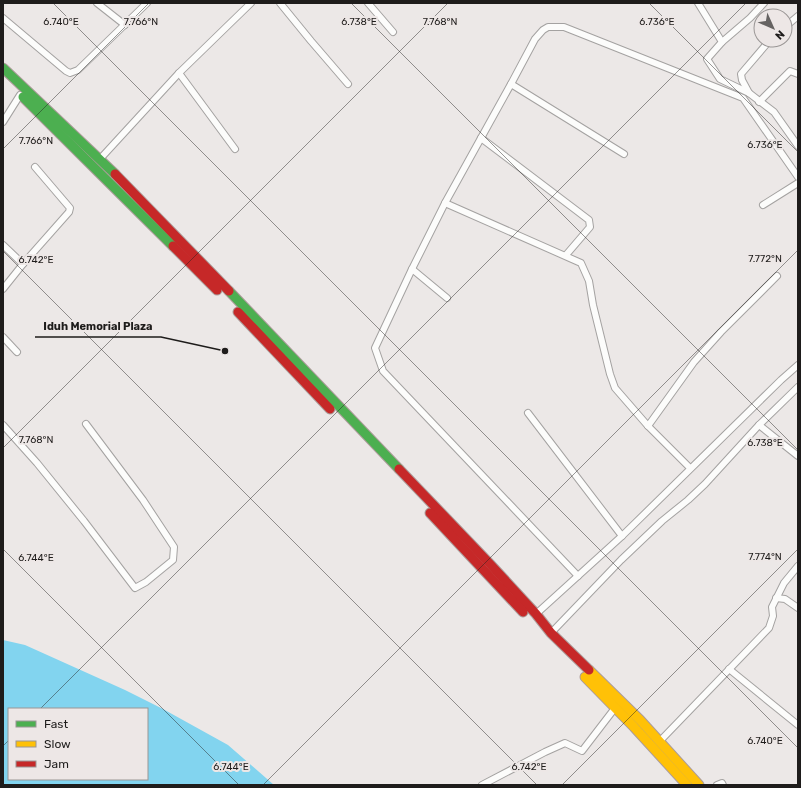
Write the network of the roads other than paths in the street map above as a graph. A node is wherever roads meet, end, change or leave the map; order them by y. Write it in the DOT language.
graph roads {
  1 [pos="98,3"];
  2 [pos="147,3"];
  3 [pos="251,3"];
  4 [pos="280,3"];
  5 [pos="368,3"];
  6 [pos="698,3"];
  7 [pos="764,3"];
  8 [pos="3,18"];
  9 [pos="125,26"];
  10 [pos="393,32"];
  11 [pos="722,42"];
  12 [pos="763,48"];
  13 [pos="3,68"];
  14 [pos="179,72"];
  15 [pos="798,74"];
  16 [pos="3,79"];
  17 [pos="348,84"];
  18 [pos="511,84"];
  19 [pos="749,93"];
  20 [pos="20,95"];
  21 [pos="759,102"];
  22 [pos="3,122"];
  23 [pos="481,138"];
  24 [pos="798,146"];
  25 [pos="236,149"];
  26 [pos="624,154"];
  27 [pos="100,159"];
  28 [pos="35,167"];
  29 [pos="798,177"];
  30 [pos="798,183"];
  31 [pos="446,203"];
  32 [pos="763,204"];
  33 [pos="3,245"];
  34 [pos="566,255"];
  35 [pos="23,264"];
  36 [pos="412,269"];
  37 [pos="776,276"];
  38 [pos="3,289"];
  39 [pos="447,298"];
  40 [pos="261,330"];
  41 [pos="3,338"];
  42 [pos="17,352"];
  43 [pos="798,365"];
  44 [pos="798,387"];
  45 [pos="528,413"];
  46 [pos="86,424"];
  47 [pos="3,425"];
  48 [pos="759,425"];
  49 [pos="648,426"];
  50 [pos="798,456"];
  51 [pos="690,468"];
  52 [pos="622,536"];
  53 [pos="798,566"];
  54 [pos="578,576"];
  55 [pos="776,598"];
  56 [pos="798,608"];
  57 [pos="536,614"];
  58 [pos="551,633"];
  59 [pos="729,669"];
  60 [pos="615,708"];
  61 [pos="637,724"];
  62 [pos="798,725"];
  63 [pos="659,742"];
  64 [pos="683,784"];
  65 [pos="482,785"];
  66 [pos="698,785"];
  67 [pos="717,785"];
  68 [pos="723,785"];
  1 -- 9 [label="street"];
  2 -- 9 [label="street"];
  3 -- 14 [label="street"];
  4 -- 17 [label="street"];
  5 -- 10 [label="street"];
  6 -- 11 [label="street"];
  7 -- 11 [label="street"];
  8 -- 9 [label="street"];
  11 -- 19 [label="street"];
  12 -- 19 [label="street"];
  13 -- 27 [label="highway"];
  14 -- 25 [label="street"];
  14 -- 27 [label="street"];
  15 -- 21 [label="street"];
  16 -- 20 [label="highway"];
  18 -- 23 [label="street"];
  18 -- 26 [label="street"];
  18 -- 29 [label="street"];
  19 -- 21 [label="street"];
  20 -- 22 [label="street"];
  20 -- 40 [label="highway"];
  21 -- 24 [label="street"];
  23 -- 31 [label="street"];
  23 -- 34 [label="street"];
  27 -- 40 [label="highway"];
  28 -- 35 [label="street"];
  30 -- 32 [label="street"];
  31 -- 34 [label="street"];
  31 -- 36 [label="street"];
  33 -- 35 [label="street"];
  34 -- 49 [label="street"];
  35 -- 38 [label="street"];
  36 -- 39 [label="street"];
  36 -- 54 [label="street"];
  37 -- 49 [label="street"];
  40 -- 57 [label="highway"];
  40 -- 60 [label="highway"];
  41 -- 42 [label="street"];
  43 -- 51 [label="street"];
  44 -- 48 [label="street"];
  45 -- 52 [label="street"];
  46 -- 47 [label="street"];
  48 -- 50 [label="street"];
  48 -- 58 [label="street"];
  49 -- 51 [label="street"];
  51 -- 52 [label="street"];
  52 -- 54 [label="street"];
  53 -- 55 [label="street"];
  54 -- 57 [label="street"];
  55 -- 56 [label="street"];
  55 -- 59 [label="street"];
  57 -- 58 [label="highway"];
  58 -- 61 [label="highway"];
  59 -- 62 [label="street"];
  59 -- 63 [label="street"];
  60 -- 61 [label="highway"];
  60 -- 65 [label="street"];
  61 -- 63 [label="highway"];
  61 -- 64 [label="highway"];
  63 -- 66 [label="highway"];
  67 -- 68 [label="street"];
}
